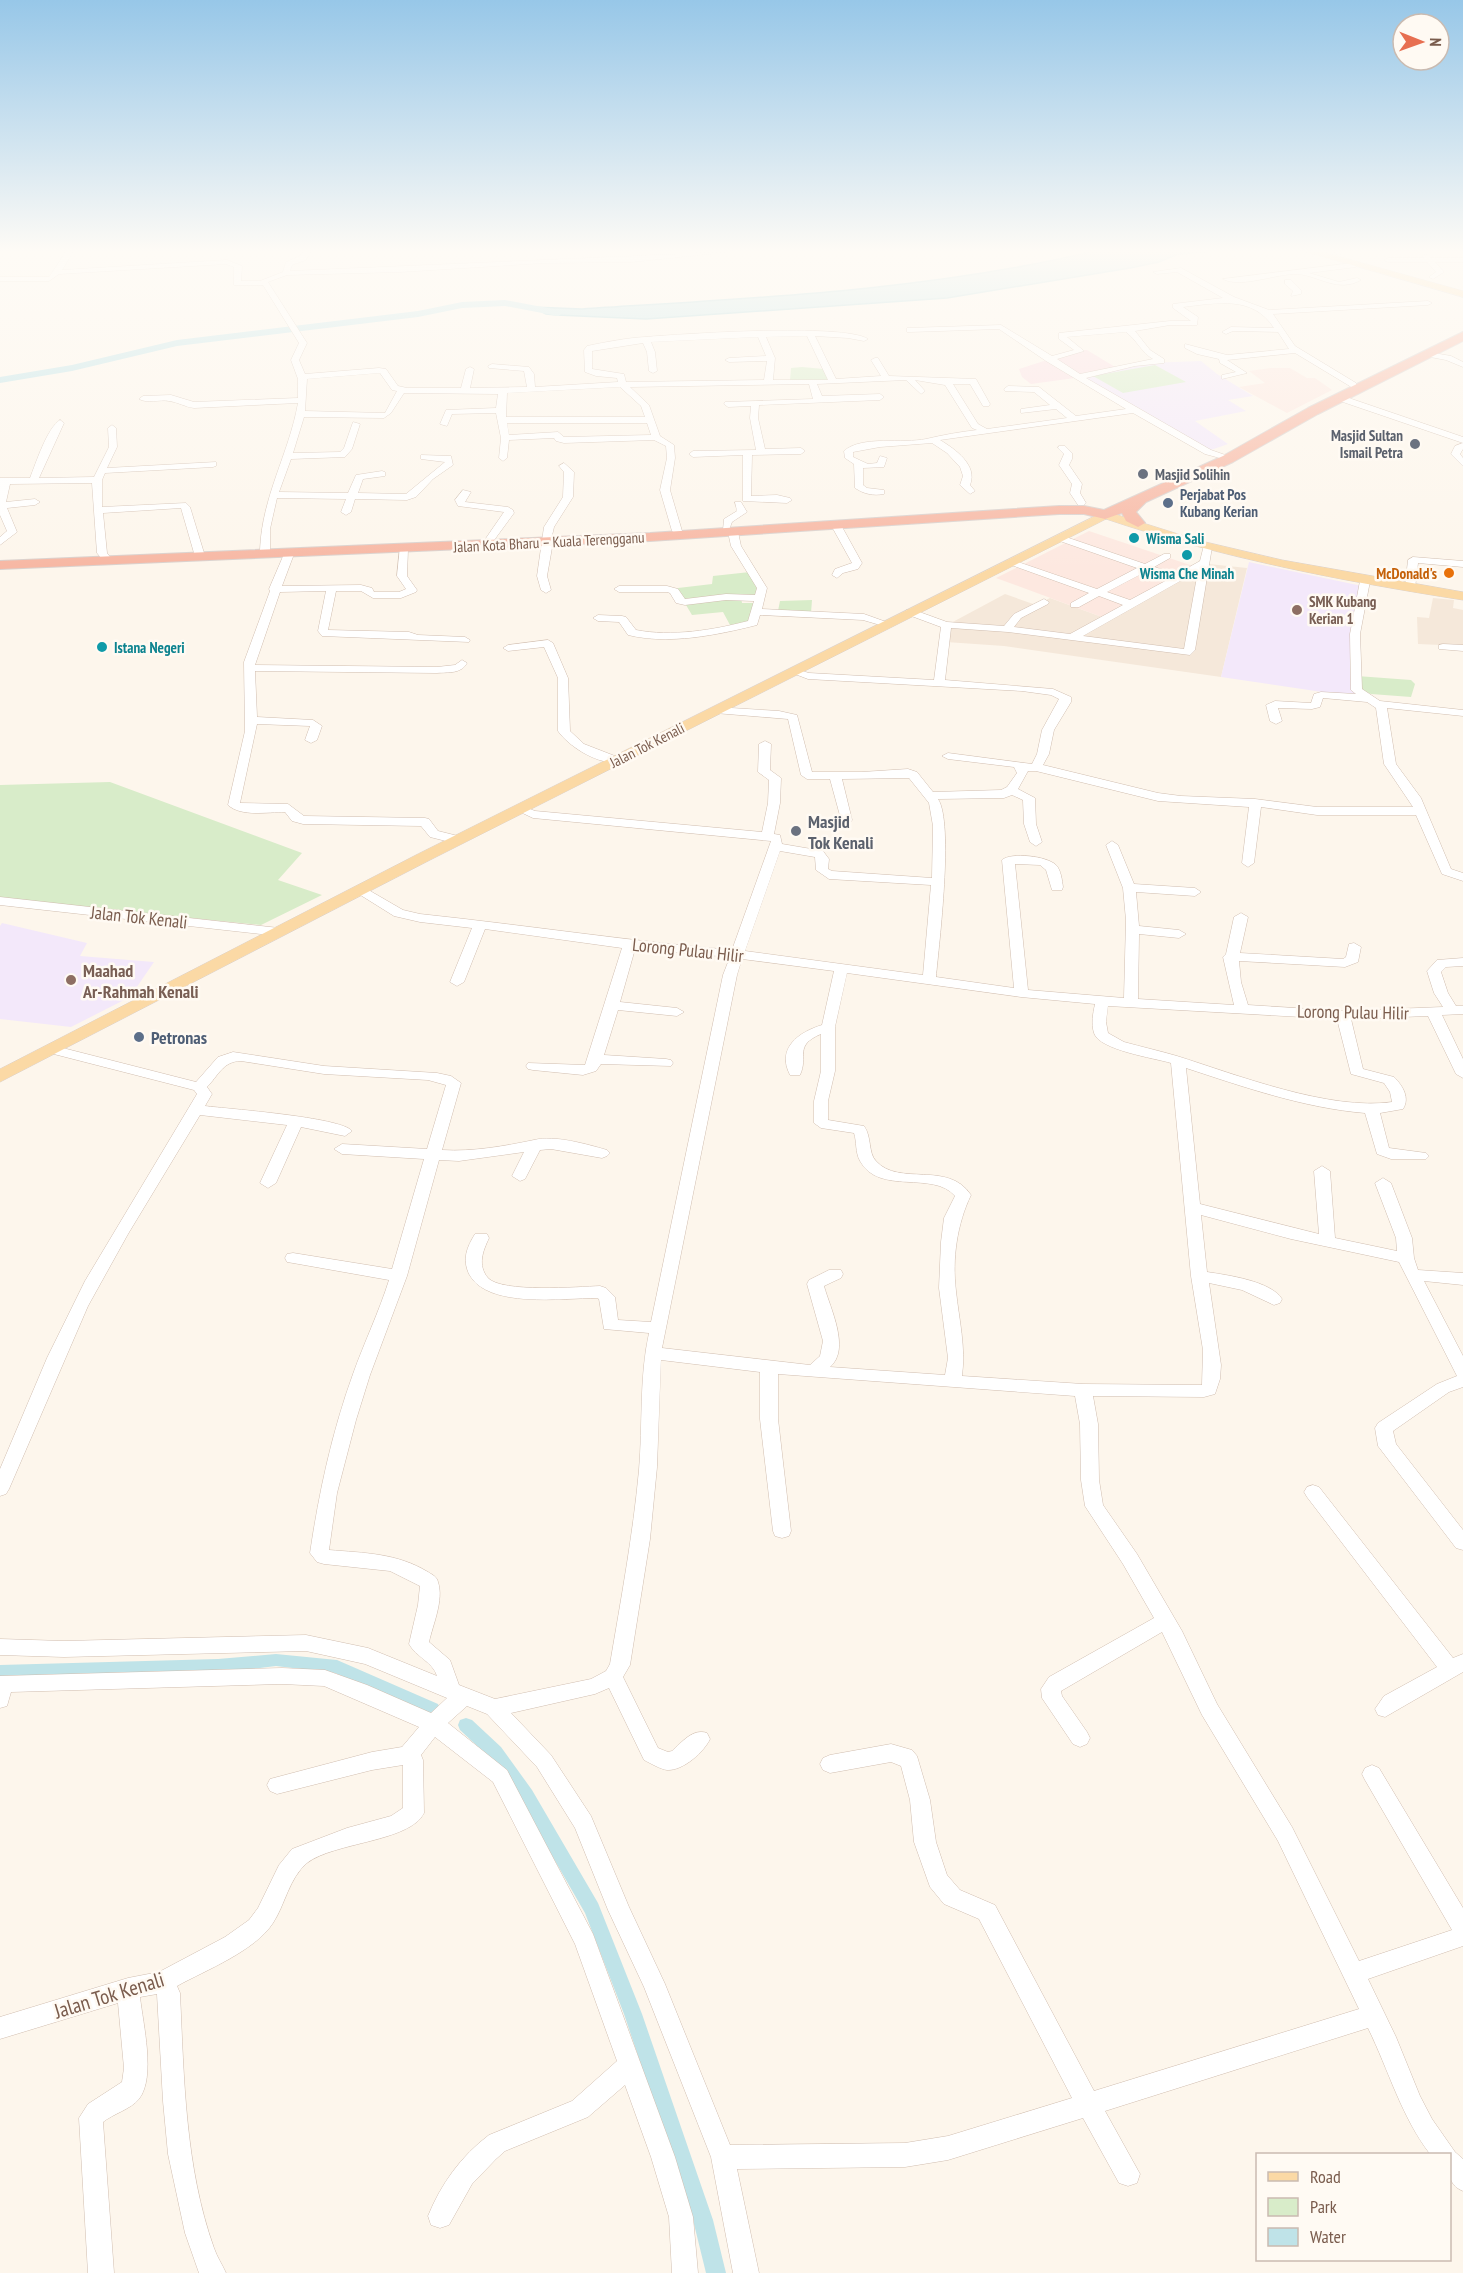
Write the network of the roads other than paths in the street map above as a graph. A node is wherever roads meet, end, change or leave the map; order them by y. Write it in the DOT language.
graph roads {
  1 [pos="298,358"];
  2 [pos="587,358"];
  3 [pos="652,358"];
  4 [pos="769,358"];
  5 [pos="771,358"];
  6 [pos="822,358"];
  7 [pos="1049,358"];
  8 [pos="1156,358"];
  9 [pos="1223,358"];
  10 [pos="1310,358"];
  11 [pos="1407,358"];
  12 [pos="1420,358"];
  13 [pos="1448,358"];
  14 [pos="729,360"];
  15 [pos="874,360"];
  16 [pos="1463,365"];
  17 [pos="492,366"];
  18 [pos="470,369"];
  19 [pos="653,371"];
  20 [pos="302,377"];
  21 [pos="1079,377"];
  22 [pos="1225,377"];
  23 [pos="908,378"];
  24 [pos="887,379"];
  25 [pos="812,382"];
  26 [pos="833,382"];
  27 [pos="946,382"];
  28 [pos="768,383"];
  29 [pos="1353,385"];
  30 [pos="622,386"];
  31 [pos="1008,388"];
  32 [pos="402,390"];
  33 [pos="531,390"];
  34 [pos="465,391"];
  35 [pos="503,391"];
  36 [pos="921,391"];
  37 [pos="880,397"];
  38 [pos="1340,398"];
  39 [pos="143,399"];
  40 [pos="819,399"];
  41 [pos="302,400"];
  42 [pos="728,404"];
  43 [pos="756,404"];
  44 [pos="986,404"];
  45 [pos="1058,406"];
  46 [pos="1135,410"];
  47 [pos="1024,411"];
  48 [pos="300,414"];
  49 [pos="501,415"];
  50 [pos="650,420"];
  51 [pos="1075,420"];
  52 [pos="60,423"];
  53 [pos="356,424"];
  54 [pos="444,424"];
  55 [pos="112,428"];
  56 [pos="986,432"];
  57 [pos="656,436"];
  58 [pos="505,438"];
  59 [pos="1463,440"];
  60 [pos="935,441"];
  61 [pos="1463,446"];
  62 [pos="1062,447"];
  63 [pos="801,451"];
  64 [pos="748,453"];
  65 [pos="761,453"];
  66 [pos="693,454"];
  67 [pos="286,456"];
  68 [pos="424,457"];
  69 [pos="503,458"];
  70 [pos="883,458"];
  71 [pos="1224,458"];
  72 [pos="1463,463"];
  73 [pos="213,464"];
  74 [pos="858,464"];
  75 [pos="564,466"];
  76 [pos="382,474"];
  77 [pos="99,476"];
  78 [pos="34,479"];
  79 [pos="3,481"];
  80 [pos="970,491"];
  81 [pos="466,492"];
  82 [pos="880,492"];
  83 [pos="275,495"];
  84 [pos="351,496"];
  85 [pos="1139,497"];
  86 [pos="787,500"];
  87 [pos="34,502"];
  88 [pos="1081,503"];
  89 [pos="738,504"];
  90 [pos="0,506"];
  91 [pos="1040,509"];
  92 [pos="98,510"];
  93 [pos="346,512"];
  94 [pos="1104,513"];
  95 [pos="836,525"];
  96 [pos="1141,526"];
  97 [pos="1073,529"];
  98 [pos="729,530"];
  99 [pos="677,531"];
  100 [pos="1060,538"];
  101 [pos="548,540"];
  102 [pos="489,541"];
  103 [pos="0,542"];
  104 [pos="1207,547"];
  105 [pos="404,549"];
  106 [pos="265,550"];
  107 [pos="199,553"];
  108 [pos="289,554"];
  109 [pos="1167,556"];
  110 [pos="105,557"];
  111 [pos="72,560"];
  112 [pos="1012,560"];
  113 [pos="1206,562"];
  114 [pos="0,563"];
  115 [pos="1463,564"];
  116 [pos="1145,567"];
  117 [pos="837,575"];
  118 [pos="1181,576"];
  119 [pos="1204,577"];
  120 [pos="1365,581"];
  121 [pos="1138,586"];
  122 [pos="1410,588"];
  123 [pos="274,589"];
  124 [pos="619,589"];
  125 [pos="331,590"];
  126 [pos="546,591"];
  127 [pos="1098,593"];
  128 [pos="1463,596"];
  129 [pos="760,598"];
  130 [pos="1044,602"];
  131 [pos="1131,604"];
  132 [pos="1075,605"];
  133 [pos="757,612"];
  134 [pos="909,612"];
  135 [pos="598,618"];
  136 [pos="887,624"];
  137 [pos="946,625"];
  138 [pos="1008,629"];
  139 [pos="1073,637"];
  140 [pos="465,640"];
  141 [pos="1443,647"];
  142 [pos="508,648"];
  143 [pos="1463,648"];
  144 [pos="462,663"];
  145 [pos="250,668"];
  146 [pos="792,671"];
  147 [pos="939,683"];
  148 [pos="1374,702"];
  149 [pos="715,710"];
  150 [pos="1463,713"];
  151 [pos="252,720"];
  152 [pos="1276,721"];
  153 [pos="311,740"];
  154 [pos="765,744"];
  155 [pos="948,756"];
  156 [pos="616,760"];
  157 [pos="1036,767"];
  158 [pos="1022,768"];
  159 [pos="835,776"];
  160 [pos="1011,790"];
  161 [pos="930,796"];
  162 [pos="1255,803"];
  163 [pos="520,809"];
  164 [pos="1419,811"];
  165 [pos="846,820"];
  166 [pos="767,836"];
  167 [pos="458,840"];
  168 [pos="1036,842"];
  169 [pos="1112,845"];
  170 [pos="776,847"];
  171 [pos="1248,863"];
  172 [pos="1463,877"];
  173 [pos="939,882"];
  174 [pos="1057,887"];
  175 [pos="1129,888"];
  176 [pos="360,891"];
  177 [pos="1195,892"];
  178 [pos="0,902"];
  179 [pos="1241,917"];
  180 [pos="480,925"];
  181 [pos="1133,929"];
  182 [pos="279,932"];
  183 [pos="1179,933"];
  184 [pos="630,945"];
  185 [pos="1354,947"];
  186 [pos="737,954"];
  187 [pos="1230,957"];
  188 [pos="1463,962"];
  189 [pos="841,968"];
  190 [pos="929,981"];
  191 [pos="456,982"];
  192 [pos="1022,993"];
  193 [pos="1102,1001"];
  194 [pos="1131,1003"];
  195 [pos="611,1005"];
  196 [pos="1242,1008"];
  197 [pos="1458,1010"];
  198 [pos="677,1012"];
  199 [pos="1434,1013"];
  200 [pos="1343,1014"];
  201 [pos="828,1027"];
  202 [pos="51,1049"];
  203 [pos="596,1059"];
  204 [pos="1178,1061"];
  205 [pos="666,1063"];
  206 [pos="533,1066"];
  207 [pos="795,1072"];
  208 [pos="1463,1074"];
  209 [pos="0,1076"];
  210 [pos="199,1087"];
  211 [pos="1372,1109"];
  212 [pos="196,1110"];
  213 [pos="296,1121"];
  214 [pos="345,1131"];
  215 [pos="536,1144"];
  216 [pos="342,1149"];
  217 [pos="602,1153"];
  218 [pos="433,1155"];
  219 [pos="1420,1156"];
  220 [pos="1322,1171"];
  221 [pos="520,1176"];
  222 [pos="268,1183"];
  223 [pos="1383,1183"];
  224 [pos="1192,1207"];
  225 [pos="481,1238"];
  226 [pos="1327,1242"];
  227 [pos="293,1258"];
  228 [pos="1406,1258"];
  229 [pos="835,1274"];
  230 [pos="1412,1275"];
  231 [pos="399,1276"];
  232 [pos="1199,1276"];
  233 [pos="1463,1279"];
  234 [pos="1274,1299"];
  235 [pos="658,1328"];
  236 [pos="653,1353"];
  237 [pos="1461,1365"];
  238 [pos="769,1366"];
  239 [pos="813,1372"];
  240 [pos="953,1380"];
  241 [pos="1463,1380"];
  242 [pos="1083,1390"];
  243 [pos="0,1489"];
  244 [pos="1313,1492"];
  245 [pos="782,1531"];
  246 [pos="1463,1543"];
  247 [pos="1165,1621"];
  248 [pos="0,1647"];
  249 [pos="1456,1666"];
  250 [pos="613,1677"];
  251 [pos="1,1689"];
  252 [pos="457,1694"];
  253 [pos="494,1708"];
  254 [pos="1385,1709"];
  255 [pos="434,1724"];
  256 [pos="1080,1738"];
  257 [pos="700,1739"];
  258 [pos="408,1755"];
  259 [pos="831,1764"];
  260 [pos="1372,1774"];
  261 [pos="277,1785"];
  262 [pos="1463,1928"];
  263 [pos="1463,1936"];
  264 [pos="1353,1974"];
  265 [pos="162,1982"];
  266 [pos="128,1989"];
  267 [pos="1373,2016"];
  268 [pos="0,2028"];
  269 [pos="630,2065"];
  270 [pos="1088,2104"];
  271 [pos="1443,2153"];
  272 [pos="723,2157"];
  273 [pos="1451,2164"];
  274 [pos="1128,2174"];
  275 [pos="1463,2179"];
  276 [pos="440,2216"];
  277 [pos="101,2273"];
  278 [pos="213,2273"];
  279 [pos="685,2273"];
  280 [pos="746,2273"];
  1 -- 20 [label="street"];
  2 -- 30 [label="street"];
  3 -- 19 [label="street"];
  4 -- 14 [label="street"];
  5 -- 28 [label="street"];
  6 -- 26 [label="street"];
  7 -- 21 [label="street"];
  8 -- 21 [label="street"];
  9 -- 22 [label="street"];
  10 -- 29 [label="street"];
  11 -- 29 [label="highway"];
  12 -- 38 [label="highway"];
  13 -- 16 [label="street"];
  15 -- 24 [label="street"];
  17 -- 33 [label="street"];
  18 -- 34 [label="street"];
  20 -- 32 [label="street"];
  20 -- 41 [label="street"];
  21 -- 46 [label="street"];
  23 -- 24 [label="street"];
  23 -- 27 [label="street"];
  23 -- 36 [label="street"];
  24 -- 26 [label="street"];
  25 -- 26 [label="street"];
  25 -- 28 [label="street"];
  25 -- 40 [label="street"];
  27 -- 44 [label="street"];
  27 -- 56 [label="street"];
  28 -- 30 [label="street"];
  29 -- 71 [label="highway"];
  30 -- 33 [label="street"];
  30 -- 50 [label="street"];
  31 -- 45 [label="street"];
  32 -- 34 [label="street"];
  32 -- 48 [label="street"];
  33 -- 35 [label="street"];
  34 -- 35 [label="street"];
  35 -- 49 [label="street"];
  37 -- 40 [label="street"];
  38 -- 59 [label="street"];
  38 -- 71 [label="highway"];
  39 -- 41 [label="street"];
  40 -- 43 [label="street"];
  41 -- 48 [label="street"];
  42 -- 43 [label="street"];
  43 -- 65 [label="street"];
  45 -- 47 [label="street"];
  45 -- 51 [label="street"];
  46 -- 51 [label="street"];
  46 -- 71 [label="street"];
  48 -- 67 [label="street"];
  49 -- 50 [label="street"];
  49 -- 54 [label="street"];
  49 -- 58 [label="street"];
  50 -- 57 [label="street"];
  51 -- 56 [label="street"];
  52 -- 78 [label="street"];
  53 -- 67 [label="street"];
  55 -- 77 [label="street"];
  56 -- 60 [label="street"];
  57 -- 58 [label="street"];
  57 -- 99 [label="street"];
  58 -- 69 [label="street"];
  60 -- 74 [label="street"];
  60 -- 80 [label="street"];
  61 -- 72 [label="street"];
  62 -- 88 [label="street"];
  63 -- 65 [label="street"];
  64 -- 65 [label="street"];
  64 -- 66 [label="street"];
  64 -- 86 [label="street"];
  67 -- 83 [label="street"];
  68 -- 84 [label="street"];
  70 -- 74 [label="street"];
  71 -- 85 [label="highway"];
  73 -- 77 [label="street"];
  74 -- 82 [label="street"];
  75 -- 101 [label="street"];
  76 -- 84 [label="street"];
  77 -- 78 [label="street"];
  77 -- 92 [label="street"];
  78 -- 79 [label="street"];
  79 -- 90 [label="street"];
  81 -- 102 [label="street"];
  83 -- 84 [label="street"];
  83 -- 106 [label="street"];
  84 -- 93 [label="street"];
  85 -- 88 [label="highway"];
  85 -- 94 [label="highway"];
  85 -- 96 [label="highway"];
  87 -- 90 [label="street"];
  88 -- 91 [label="highway"];
  89 -- 98 [label="street"];
  90 -- 103 [label="street"];
  91 -- 94 [label="highway, Jalan Kota Bharu – Kuala Terengganu"];
  91 -- 95 [label="highway, Jalan Kota Bharu – Kuala Terengganu"];
  91 -- 97 [label="highway"];
  91 -- 98 [label="highway, Jalan Kota Bharu – Kuala Terengganu"];
  92 -- 107 [label="street"];
  92 -- 110 [label="street"];
  94 -- 96 [label="main road"];
  94 -- 97 [label="main road, Jalan Tok Kenali"];
  95 -- 98 [label="highway, Jalan Kota Bharu – Kuala Terengganu"];
  95 -- 117 [label="street"];
  96 -- 97 [label="main road"];
  96 -- 104 [label="main road"];
  97 -- 100 [label="main road, Jalan Tok Kenali"];
  97 -- 112 [label="main road, Jalan Tok Kenali"];
  98 -- 99 [label="highway, Jalan Kota Bharu – Kuala Terengganu"];
  98 -- 101 [label="highway, Jalan Kota Bharu – Kuala Terengganu"];
  98 -- 129 [label="street"];
  99 -- 101 [label="highway, Jalan Kota Bharu – Kuala Terengganu"];
  100 -- 112 [label="main road, Jalan Tok Kenali"];
  100 -- 116 [label="street"];
  101 -- 102 [label="highway, Jalan Kota Bharu – Kuala Terengganu"];
  101 -- 105 [label="highway, Jalan Kota Bharu – Kuala Terengganu"];
  101 -- 126 [label="street"];
  102 -- 106 [label="highway, Jalan Kota Bharu – Kuala Terengganu"];
  104 -- 113 [label="street"];
  104 -- 120 [label="main road"];
  105 -- 108 [label="highway, Jalan Kota Bharu – Kuala Terengganu"];
  105 -- 125 [label="street"];
  106 -- 107 [label="highway, Jalan Kota Bharu – Kuala Terengganu"];
  107 -- 110 [label="highway, Jalan Kota Bharu – Kuala Terengganu"];
  108 -- 111 [label="highway, Jalan Kota Bharu – Kuala Terengganu"];
  108 -- 123 [label="street"];
  109 -- 116 [label="street"];
  110 -- 111 [label="highway, Jalan Kota Bharu – Kuala Terengganu"];
  111 -- 114 [label="highway, Jalan Kota Bharu – Kuala Terengganu"];
  112 -- 127 [label="street"];
  112 -- 134 [label="main road, Jalan Tok Kenali"];
  113 -- 118 [label="street"];
  113 -- 119 [label="street"];
  115 -- 122 [label="street"];
  116 -- 118 [label="street"];
  116 -- 121 [label="street"];
  118 -- 119 [label="street"];
  118 -- 121 [label="street"];
  119 -- 139 [label="street"];
  120 -- 122 [label="main road"];
  120 -- 148 [label="street"];
  121 -- 127 [label="street"];
  121 -- 131 [label="street"];
  122 -- 128 [label="main road"];
  123 -- 125 [label="street"];
  123 -- 145 [label="street"];
  124 -- 129 [label="street"];
  125 -- 140 [label="street"];
  127 -- 131 [label="street"];
  127 -- 132 [label="street"];
  129 -- 133 [label="street"];
  130 -- 138 [label="street"];
  131 -- 139 [label="street"];
  133 -- 135 [label="street"];
  133 -- 136 [label="street"];
  134 -- 136 [label="main road, Jalan Tok Kenali"];
  134 -- 137 [label="street"];
  136 -- 146 [label="main road, Jalan Tok Kenali"];
  137 -- 138 [label="street"];
  137 -- 147 [label="street"];
  138 -- 139 [label="street"];
  141 -- 143 [label="street"];
  142 -- 156 [label="street"];
  144 -- 145 [label="street"];
  145 -- 151 [label="street"];
  146 -- 147 [label="street"];
  146 -- 149 [label="main road, Jalan Tok Kenali"];
  147 -- 157 [label="street"];
  148 -- 150 [label="street"];
  148 -- 152 [label="street"];
  148 -- 164 [label="street"];
  149 -- 156 [label="main road, Jalan Tok Kenali"];
  149 -- 159 [label="street"];
  151 -- 153 [label="street"];
  151 -- 167 [label="street"];
  154 -- 166 [label="street"];
  155 -- 158 [label="street"];
  156 -- 163 [label="main road, Jalan Tok Kenali"];
  157 -- 158 [label="street"];
  157 -- 162 [label="street"];
  158 -- 160 [label="street"];
  159 -- 161 [label="street"];
  159 -- 165 [label="street"];
  160 -- 161 [label="street"];
  160 -- 168 [label="street"];
  161 -- 173 [label="street"];
  162 -- 164 [label="street"];
  162 -- 171 [label="street"];
  163 -- 166 [label="street"];
  163 -- 167 [label="main road, Jalan Tok Kenali"];
  164 -- 172 [label="street"];
  166 -- 170 [label="street"];
  167 -- 176 [label="main road, Jalan Tok Kenali"];
  169 -- 175 [label="street"];
  170 -- 173 [label="street"];
  170 -- 186 [label="street"];
  173 -- 190 [label="street"];
  174 -- 192 [label="street"];
  175 -- 177 [label="street"];
  175 -- 181 [label="street"];
  176 -- 180 [label="street, Lorong Pulau Hilir"];
  176 -- 182 [label="main road, Jalan Tok Kenali"];
  178 -- 182 [label="street, Jalan Tok Kenali"];
  179 -- 187 [label="street"];
  180 -- 184 [label="street, Lorong Pulau Hilir"];
  180 -- 191 [label="street"];
  181 -- 183 [label="street"];
  181 -- 194 [label="street"];
  182 -- 202 [label="main road, Jalan Tok Kenali"];
  184 -- 186 [label="street, Lorong Pulau Hilir"];
  184 -- 195 [label="street"];
  185 -- 187 [label="street"];
  186 -- 189 [label="street, Lorong Pulau Hilir"];
  186 -- 235 [label="street"];
  187 -- 196 [label="street"];
  188 -- 197 [label="street"];
  189 -- 190 [label="street, Lorong Pulau Hilir"];
  189 -- 201 [label="street"];
  190 -- 192 [label="street, Lorong Pulau Hilir"];
  192 -- 193 [label="street, Lorong Pulau Hilir"];
  193 -- 194 [label="street, Lorong Pulau Hilir"];
  193 -- 204 [label="street"];
  194 -- 196 [label="street, Lorong Pulau Hilir"];
  195 -- 198 [label="street"];
  195 -- 203 [label="street"];
  196 -- 200 [label="street, Lorong Pulau Hilir"];
  197 -- 199 [label="street, Lorong Pulau Hilir"];
  199 -- 200 [label="street, Lorong Pulau Hilir"];
  199 -- 208 [label="street"];
  200 -- 211 [label="street"];
  201 -- 207 [label="street"];
  201 -- 240 [label="street"];
  202 -- 209 [label="main road, Jalan Tok Kenali"];
  202 -- 210 [label="street"];
  203 -- 205 [label="street"];
  203 -- 206 [label="street"];
  204 -- 211 [label="street"];
  204 -- 224 [label="street"];
  210 -- 212 [label="street"];
  210 -- 218 [label="street"];
  211 -- 219 [label="street"];
  212 -- 213 [label="street"];
  212 -- 243 [label="street"];
  213 -- 214 [label="street"];
  213 -- 222 [label="street"];
  215 -- 217 [label="street"];
  215 -- 218 [label="street"];
  215 -- 221 [label="street"];
  216 -- 218 [label="street"];
  218 -- 231 [label="street"];
  220 -- 226 [label="street"];
  223 -- 228 [label="street"];
  224 -- 226 [label="street"];
  224 -- 232 [label="street"];
  225 -- 235 [label="street"];
  226 -- 228 [label="street"];
  227 -- 231 [label="street"];
  228 -- 230 [label="street"];
  229 -- 239 [label="street"];
  230 -- 233 [label="street"];
  230 -- 237 [label="street"];
  231 -- 252 [label="street"];
  232 -- 234 [label="street"];
  232 -- 242 [label="street"];
  235 -- 236 [label="street"];
  236 -- 238 [label="street"];
  236 -- 250 [label="street"];
  238 -- 239 [label="street"];
  238 -- 245 [label="street"];
  239 -- 240 [label="street"];
  240 -- 242 [label="street"];
  241 -- 246 [label="street"];
  242 -- 247 [label="street"];
  244 -- 249 [label="street"];
  247 -- 256 [label="street"];
  247 -- 264 [label="street"];
  248 -- 252 [label="street"];
  249 -- 254 [label="street"];
  250 -- 253 [label="street"];
  250 -- 257 [label="street"];
  251 -- 255 [label="street"];
  252 -- 253 [label="street"];
  252 -- 255 [label="street"];
  253 -- 272 [label="street"];
  255 -- 258 [label="street"];
  255 -- 269 [label="street"];
  258 -- 261 [label="street"];
  258 -- 265 [label="street, Jalan Tok Kenali"];
  259 -- 270 [label="street"];
  260 -- 262 [label="street"];
  263 -- 264 [label="street"];
  264 -- 267 [label="street"];
  265 -- 266 [label="street, Jalan Tok Kenali"];
  265 -- 278 [label="street"];
  266 -- 268 [label="street, Jalan Tok Kenali"];
  266 -- 277 [label="street"];
  267 -- 270 [label="street"];
  267 -- 271 [label="street"];
  269 -- 276 [label="street"];
  269 -- 279 [label="street"];
  270 -- 272 [label="street"];
  270 -- 274 [label="street"];
  272 -- 280 [label="street"];
  273 -- 275 [label="street"];
}
